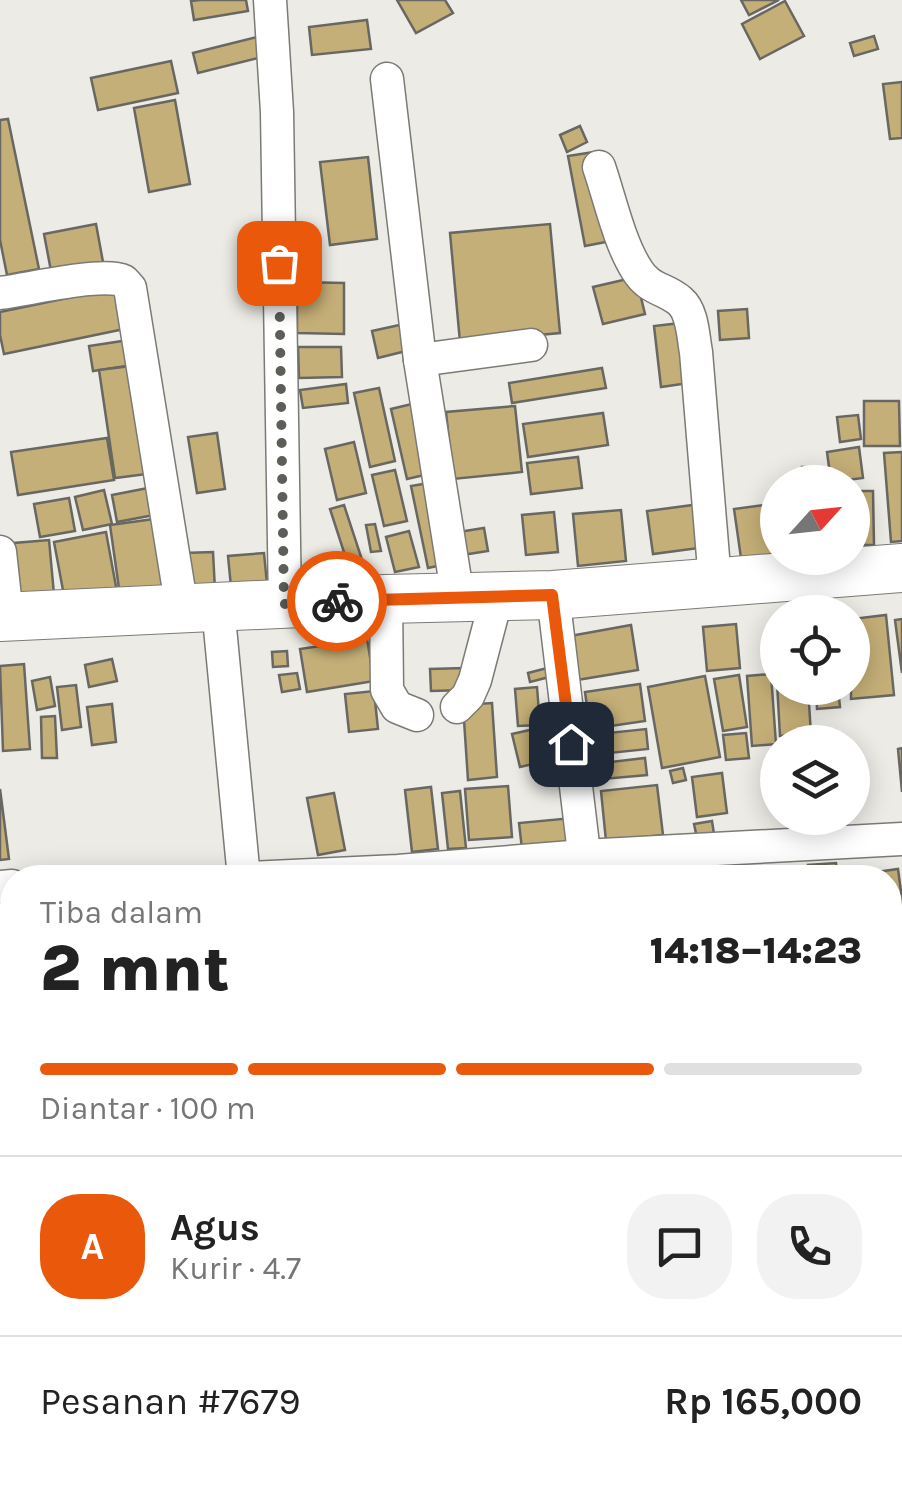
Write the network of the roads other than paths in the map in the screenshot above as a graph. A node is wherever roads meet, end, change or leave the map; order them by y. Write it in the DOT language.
graph roads {
  1 [pos="270,0"];
  2 [pos="387,79"];
  3 [pos="599,168"];
  4 [pos="0,294"];
  5 [pos="532,344"];
  6 [pos="420,360"];
  7 [pos="0,552"];
  8 [pos="902,568"];
  9 [pos="715,581"];
  10 [pos="552,595"];
  11 [pos="478,597"];
  12 [pos="386,599"];
  13 [pos="284,604"];
  14 [pos="200,608"];
  15 [pos="4,617"];
  16 [pos="457,707"];
  17 [pos="417,715"];
  18 [pos="902,838"];
  19 [pos="244,865"];
  20 [pos="586,865"];
  21 [pos="608,865"];
  1 -- 13 [label="street"];
  2 -- 6 [label="street"];
  3 -- 9 [label="street"];
  4 -- 14 [label="street"];
  5 -- 6 [label="street"];
  6 -- 11 [label="street"];
  7 -- 15 [label="street"];
  8 -- 9 [label="highway"];
  9 -- 10 [label="highway"];
  10 -- 11 [label="highway"];
  10 -- 20 [label="street"];
  11 -- 12 [label="highway"];
  11 -- 16 [label="street"];
  12 -- 13 [label="highway"];
  12 -- 17 [label="street"];
  13 -- 14 [label="highway"];
  14 -- 15 [label="highway"];
  14 -- 19 [label="street"];
  18 -- 21 [label="street"];
}
